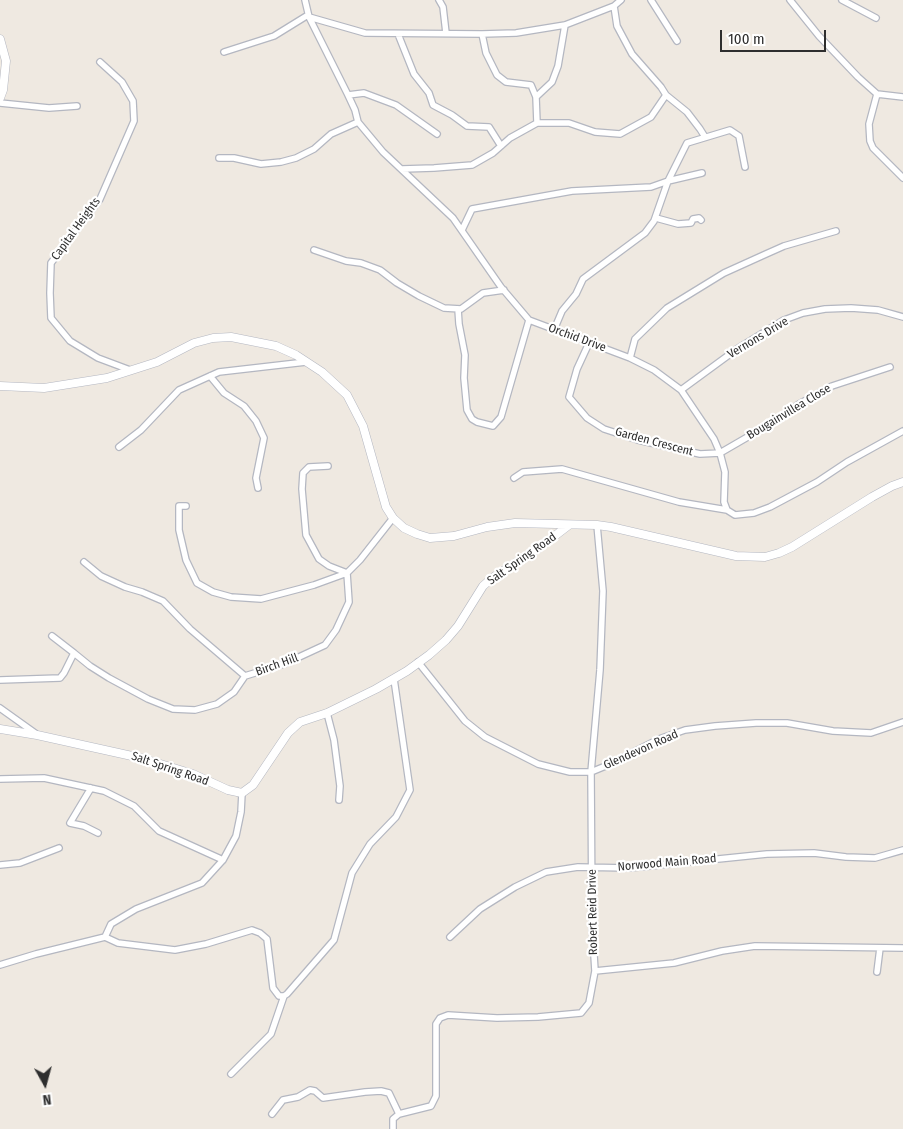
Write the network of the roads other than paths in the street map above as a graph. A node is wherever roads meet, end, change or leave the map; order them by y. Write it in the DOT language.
graph roads {
  1 [pos="305,0"];
  2 [pos="439,0"];
  3 [pos="622,0"];
  4 [pos="651,0"];
  5 [pos="790,0"];
  6 [pos="842,0"];
  7 [pos="614,6"];
  8 [pos="308,16"];
  9 [pos="876,18"];
  10 [pos="565,25"];
  11 [pos="446,33"];
  12 [pos="398,34"];
  13 [pos="482,34"];
  14 [pos="0,39"];
  15 [pos="677,41"];
  16 [pos="224,52"];
  17 [pos="100,62"];
  18 [pos="877,94"];
  19 [pos="348,95"];
  20 [pos="666,95"];
  21 [pos="536,97"];
  22 [pos="903,97"];
  23 [pos="0,98"];
  24 [pos="0,103"];
  25 [pos="77,106"];
  26 [pos="358,122"];
  27 [pos="536,123"];
  28 [pos="438,134"];
  29 [pos="705,137"];
  30 [pos="501,146"];
  31 [pos="219,158"];
  32 [pos="745,167"];
  33 [pos="402,169"];
  34 [pos="702,174"];
  35 [pos="903,178"];
  36 [pos="668,181"];
  37 [pos="656,218"];
  38 [pos="701,220"];
  39 [pos="462,230"];
  40 [pos="836,231"];
  41 [pos="314,250"];
  42 [pos="504,290"];
  43 [pos="458,308"];
  44 [pos="903,317"];
  45 [pos="529,320"];
  46 [pos="554,330"];
  47 [pos="589,343"];
  48 [pos="630,358"];
  49 [pos="306,362"];
  50 [pos="890,367"];
  51 [pos="130,370"];
  52 [pos="210,376"];
  53 [pos="0,386"];
  54 [pos="681,390"];
  55 [pos="903,431"];
  56 [pos="119,447"];
  57 [pos="720,453"];
  58 [pos="328,466"];
  59 [pos="514,478"];
  60 [pos="903,482"];
  61 [pos="258,488"];
  62 [pos="186,506"];
  63 [pos="727,510"];
  64 [pos="393,518"];
  65 [pos="569,525"];
  66 [pos="597,525"];
  67 [pos="84,562"];
  68 [pos="347,573"];
  69 [pos="52,636"];
  70 [pos="74,652"];
  71 [pos="418,662"];
  72 [pos="245,676"];
  73 [pos="394,679"];
  74 [pos="0,680"];
  75 [pos="0,708"];
  76 [pos="327,712"];
  77 [pos="903,722"];
  78 [pos="0,729"];
  79 [pos="37,735"];
  80 [pos="591,772"];
  81 [pos="0,778"];
  82 [pos="91,788"];
  83 [pos="242,793"];
  84 [pos="339,800"];
  85 [pos="98,833"];
  86 [pos="59,848"];
  87 [pos="903,850"];
  88 [pos="223,860"];
  89 [pos="0,865"];
  90 [pos="592,868"];
  91 [pos="105,937"];
  92 [pos="450,937"];
  93 [pos="880,948"];
  94 [pos="903,948"];
  95 [pos="0,965"];
  96 [pos="595,970"];
  97 [pos="877,972"];
  98 [pos="284,996"];
  99 [pos="231,1074"];
  100 [pos="272,1114"];
  101 [pos="399,1114"];
  102 [pos="393,1129"];
  1 -- 8 [label="street, Orchid Drive"];
  2 -- 11 [label="street"];
  3 -- 7 [label="street"];
  4 -- 15 [label="street"];
  5 -- 18 [label="street"];
  6 -- 9 [label="street"];
  7 -- 10 [label="street"];
  7 -- 20 [label="street"];
  8 -- 12 [label="street"];
  8 -- 16 [label="street"];
  8 -- 19 [label="street, Orchid Drive"];
  10 -- 13 [label="street"];
  10 -- 21 [label="street"];
  11 -- 12 [label="street"];
  11 -- 13 [label="street"];
  12 -- 30 [label="street"];
  13 -- 21 [label="street"];
  14 -- 23 [label="street"];
  17 -- 51 [label="street, Capital Heights"];
  18 -- 22 [label="street"];
  18 -- 35 [label="street"];
  19 -- 26 [label="street, Orchid Drive"];
  19 -- 28 [label="street"];
  20 -- 27 [label="street"];
  20 -- 29 [label="street"];
  21 -- 27 [label="street"];
  24 -- 25 [label="street"];
  26 -- 31 [label="street"];
  26 -- 33 [label="street, Orchid Drive"];
  27 -- 30 [label="street"];
  29 -- 32 [label="street"];
  29 -- 36 [label="street"];
  30 -- 33 [label="street"];
  33 -- 39 [label="street, Orchid Drive"];
  34 -- 36 [label="street"];
  36 -- 37 [label="street"];
  36 -- 39 [label="street"];
  37 -- 38 [label="street"];
  37 -- 46 [label="street"];
  39 -- 42 [label="street, Orchid Drive"];
  40 -- 48 [label="street"];
  41 -- 43 [label="street"];
  42 -- 43 [label="street"];
  42 -- 45 [label="street, Orchid Drive"];
  43 -- 45 [label="street"];
  44 -- 54 [label="street, Vernons Drive"];
  45 -- 46 [label="street, Orchid Drive"];
  46 -- 47 [label="street, Orchid Drive"];
  47 -- 48 [label="street, Orchid Drive"];
  47 -- 57 [label="street, Garden Crescent"];
  48 -- 54 [label="street, Orchid Drive"];
  49 -- 51 [label="street"];
  49 -- 52 [label="street"];
  49 -- 64 [label="street"];
  50 -- 57 [label="street, Bougainvillea Close"];
  51 -- 53 [label="street"];
  52 -- 56 [label="street"];
  52 -- 61 [label="street"];
  54 -- 57 [label="street, Orchid Drive"];
  55 -- 63 [label="street"];
  57 -- 63 [label="street, Orchid Drive"];
  58 -- 68 [label="street"];
  59 -- 63 [label="street"];
  60 -- 66 [label="street, Salt Spring Road"];
  62 -- 68 [label="street"];
  64 -- 65 [label="street"];
  64 -- 68 [label="street"];
  65 -- 66 [label="street, Salt Spring Road"];
  65 -- 71 [label="street, Salt Spring Road"];
  66 -- 80 [label="street, Robert Reid Drive"];
  67 -- 72 [label="street"];
  68 -- 72 [label="street, Birch Hill"];
  69 -- 70 [label="street, Birch Hill"];
  70 -- 72 [label="street, Birch Hill"];
  70 -- 74 [label="street"];
  71 -- 73 [label="street, Salt Spring Road"];
  71 -- 80 [label="street, Glendevon Road"];
  73 -- 76 [label="street, Salt Spring Road"];
  73 -- 98 [label="street"];
  75 -- 79 [label="street"];
  76 -- 83 [label="street, Salt Spring Road"];
  76 -- 84 [label="street"];
  77 -- 80 [label="street, Glendevon Road"];
  78 -- 79 [label="street, Salt Spring Road"];
  79 -- 83 [label="street, Salt Spring Road"];
  80 -- 90 [label="street, Robert Reid Drive"];
  81 -- 82 [label="street"];
  82 -- 85 [label="street"];
  82 -- 88 [label="street"];
  83 -- 88 [label="street"];
  86 -- 89 [label="street"];
  87 -- 90 [label="street, Norwood Main Road"];
  88 -- 91 [label="street"];
  90 -- 92 [label="street, Norwood Main Road"];
  90 -- 96 [label="street, Robert Reid Drive"];
  91 -- 95 [label="street"];
  91 -- 98 [label="street"];
  93 -- 94 [label="street"];
  93 -- 96 [label="street"];
  93 -- 97 [label="street"];
  96 -- 101 [label="street, Robert Reid Drive"];
  98 -- 99 [label="street"];
  100 -- 101 [label="street"];
  101 -- 102 [label="street"];
}
